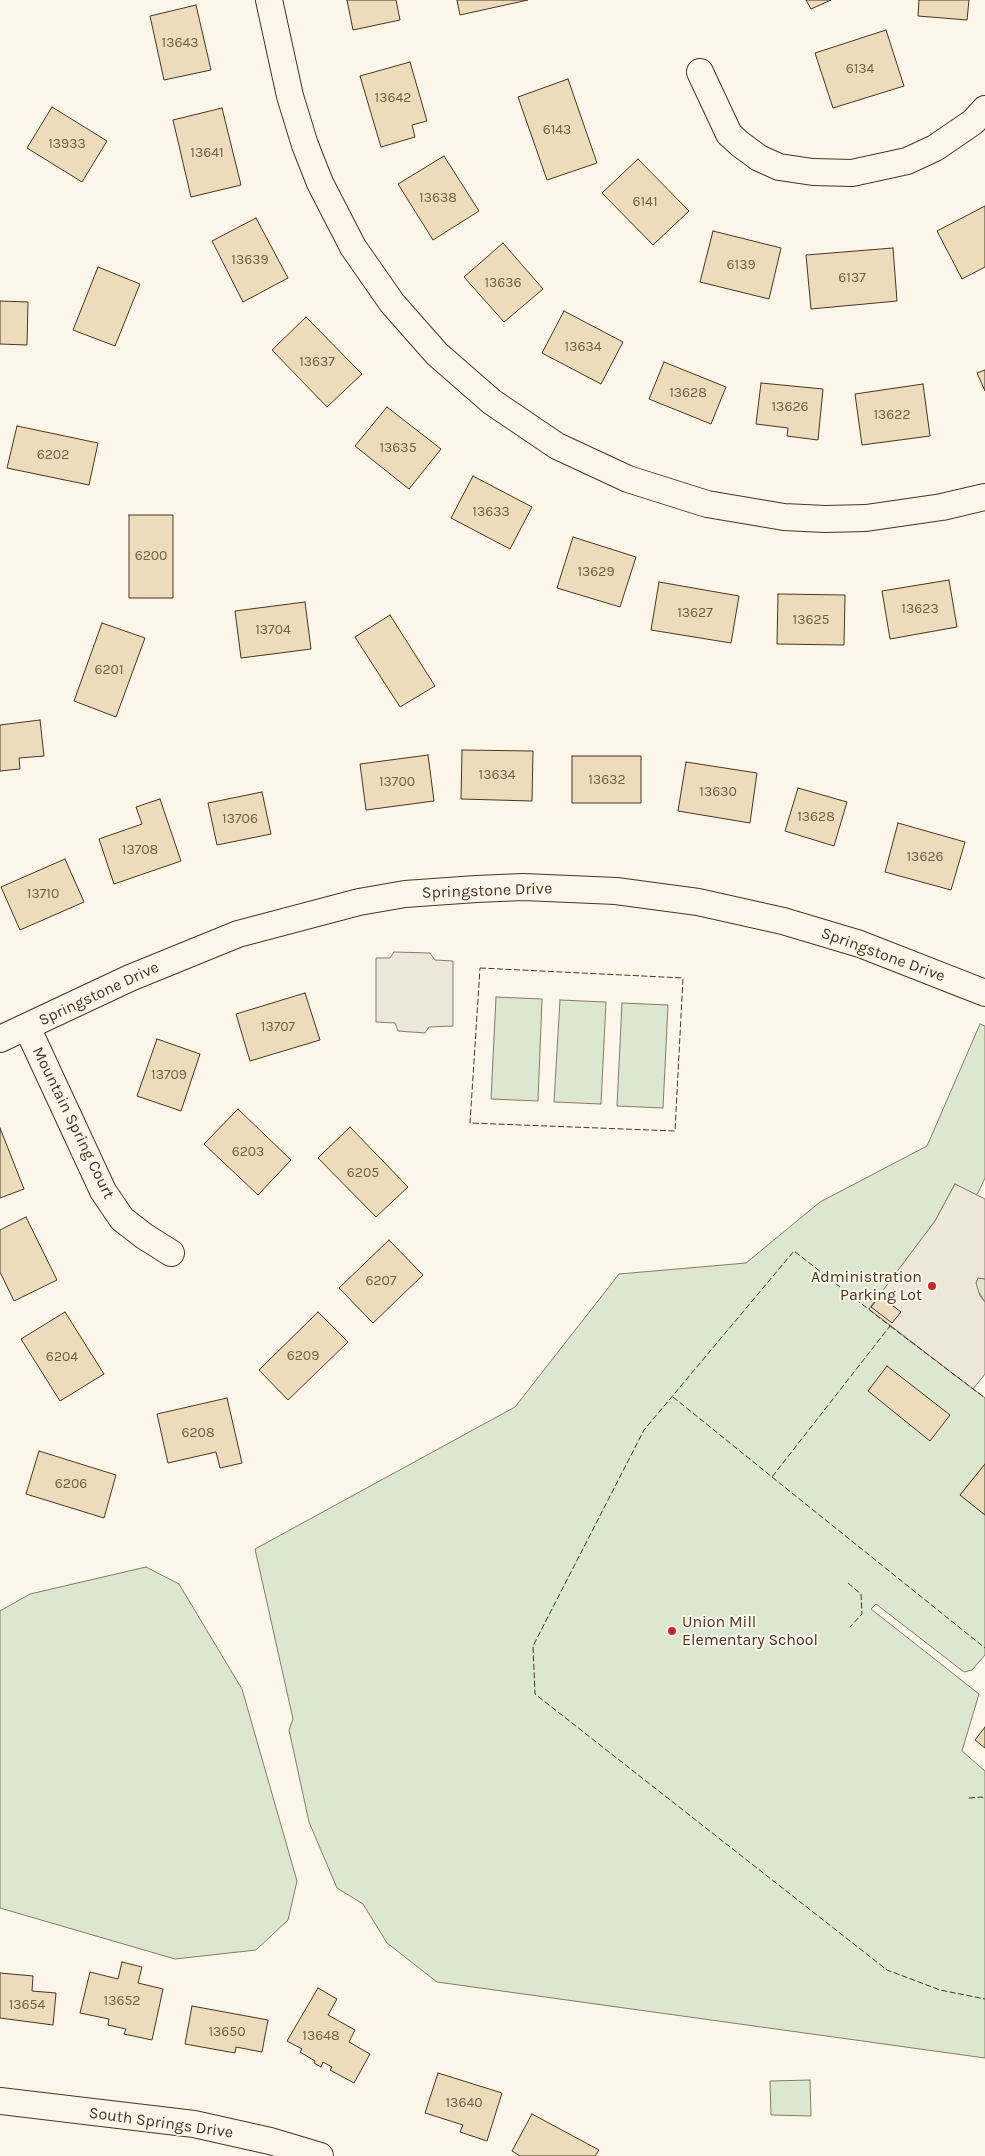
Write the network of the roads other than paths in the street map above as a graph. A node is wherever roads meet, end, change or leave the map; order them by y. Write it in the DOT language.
graph roads {
  1 [pos="269,0"];
  2 [pos="700,72"];
  3 [pos="985,109"];
  4 [pos="985,497"];
  5 [pos="985,993"];
  6 [pos="27,1027"];
  7 [pos="0,1039"];
  8 [pos="171,1253"];
  9 [pos="0,2101"];
  10 [pos="320,2156"];
  1 -- 4 [label="street"];
  2 -- 3 [label="street"];
  5 -- 6 [label="street, Springstone Drive"];
  6 -- 7 [label="street, Springstone Drive"];
  6 -- 8 [label="street, Mountain Spring Court"];
  9 -- 10 [label="street, South Springs Drive"];
}
